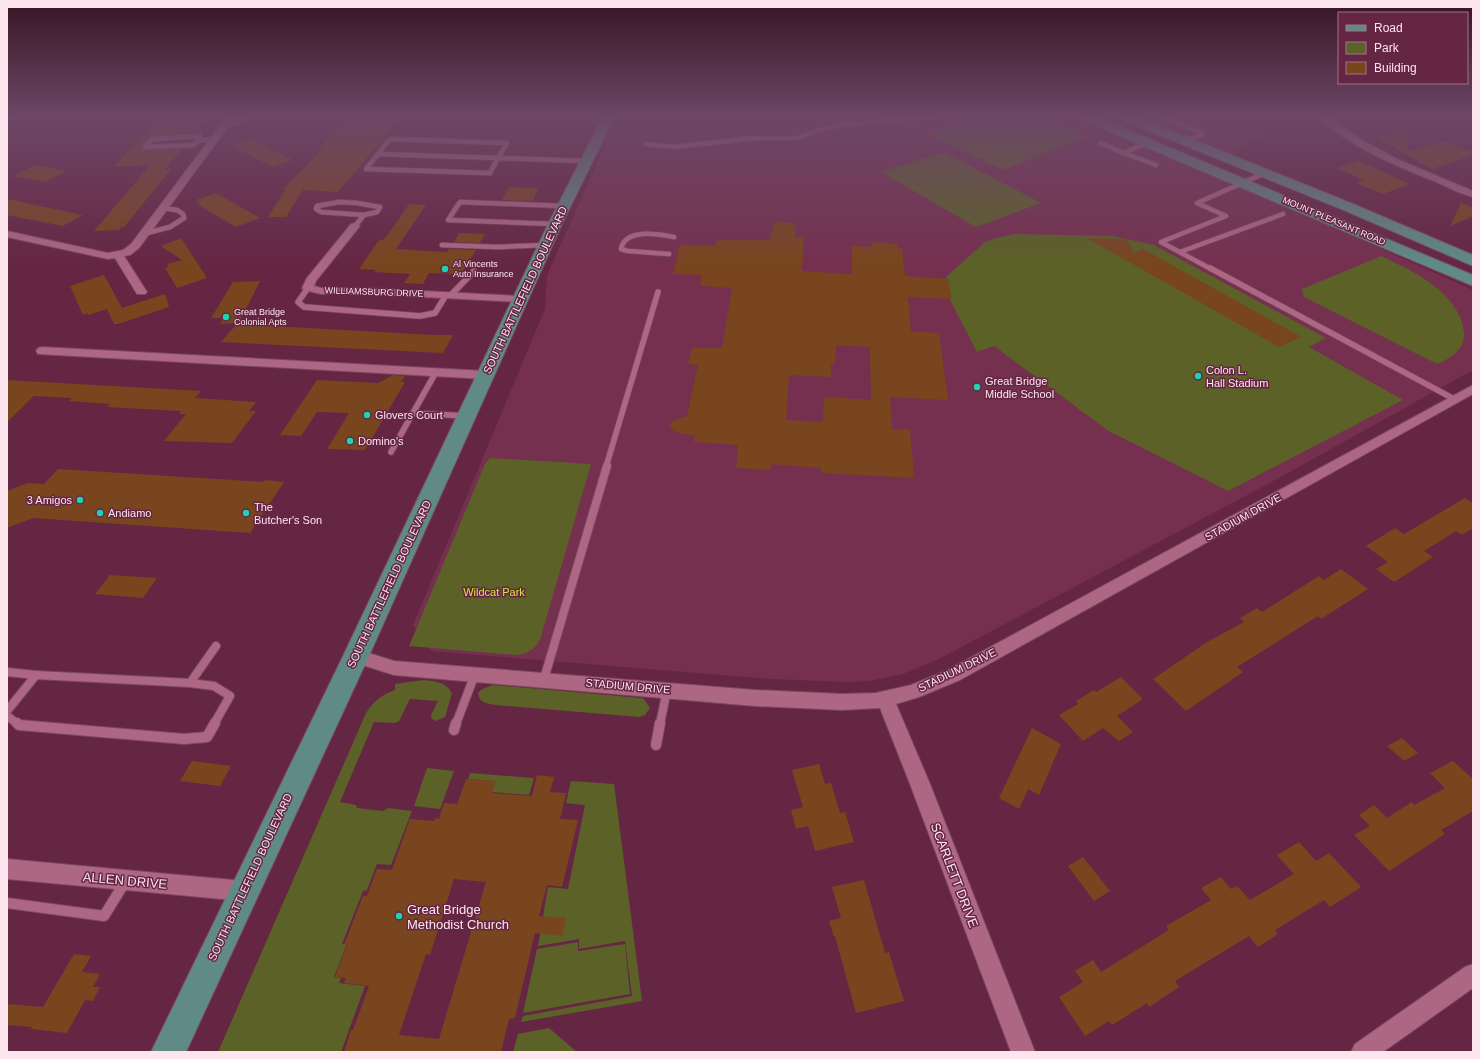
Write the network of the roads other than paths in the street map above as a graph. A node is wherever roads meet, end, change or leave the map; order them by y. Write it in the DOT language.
graph roads {
  1 [pos="196,165"];
  2 [pos="368,165"];
  3 [pos="494,165"];
  4 [pos="585,165"];
  5 [pos="1200,165"];
  6 [pos="1246,165"];
  7 [pos="1404,165"];
  8 [pos="1265,173"];
  9 [pos="1243,183"];
  10 [pos="1473,194"];
  11 [pos="563,206"];
  12 [pos="163,208"];
  13 [pos="1283,214"];
  14 [pos="364,215"];
  15 [pos="554,224"];
  16 [pos="355,226"];
  17 [pos="7,234"];
  18 [pos="143,234"];
  19 [pos="674,237"];
  20 [pos="442,245"];
  21 [pos="545,245"];
  22 [pos="1180,252"];
  23 [pos="669,254"];
  24 [pos="118,255"];
  25 [pos="1473,261"];
  26 [pos="474,271"];
  27 [pos="1473,282"];
  28 [pos="308,288"];
  29 [pos="141,292"];
  30 [pos="658,292"];
  31 [pos="448,295"];
  32 [pos="520,299"];
  33 [pos="42,351"];
  34 [pos="436,372"];
  35 [pos="486,375"];
  36 [pos="1473,389"];
  37 [pos="1454,399"];
  38 [pos="413,413"];
  39 [pos="467,416"];
  40 [pos="391,452"];
  41 [pos="216,646"];
  42 [pos="356,656"];
  43 [pos="7,672"];
  44 [pos="475,674"];
  45 [pos="36,675"];
  46 [pos="544,679"];
  47 [pos="190,683"];
  48 [pos="667,690"];
  49 [pos="885,699"];
  50 [pos="7,711"];
  51 [pos="7,716"];
  52 [pos="454,730"];
  53 [pos="656,745"];
  54 [pos="7,869"];
  55 [pos="126,879"];
  56 [pos="244,892"];
  57 [pos="7,903"];
  58 [pos="1473,975"];
  59 [pos="168,1052"];
  60 [pos="1023,1052"];
  61 [pos="1363,1052"];
  1 -- 12 [label="street"];
  2 -- 3 [label="lane"];
  4 -- 11 [label="main road, SOUTH BATTLEFIELD BOULEVARD"];
  5 -- 9 [label="main road, MOUNT PLEASANT ROAD"];
  6 -- 8 [label="main road, MOUNT PLEASANT ROAD"];
  7 -- 10 [label="street"];
  8 -- 9 [label="lane"];
  8 -- 25 [label="main road, MOUNT PLEASANT ROAD"];
  9 -- 22 [label="lane"];
  9 -- 27 [label="main road, MOUNT PLEASANT ROAD"];
  11 -- 15 [label="main road, SOUTH BATTLEFIELD BOULEVARD"];
  11 -- 15 [label="lane"];
  12 -- 18 [label="street"];
  12 -- 18 [label="lane"];
  13 -- 22 [label="lane"];
  14 -- 14 [label="lane"];
  14 -- 16 [label="lane"];
  15 -- 21 [label="main road, SOUTH BATTLEFIELD BOULEVARD"];
  16 -- 28 [label="street, WILLIAMSBURG DRIVE"];
  17 -- 24 [label="street"];
  18 -- 24 [label="street"];
  19 -- 23 [label="lane"];
  20 -- 21 [label="lane"];
  21 -- 32 [label="main road, SOUTH BATTLEFIELD BOULEVARD"];
  22 -- 37 [label="lane"];
  24 -- 29 [label="street"];
  26 -- 31 [label="lane"];
  28 -- 31 [label="street, WILLIAMSBURG DRIVE"];
  28 -- 31 [label="lane"];
  30 -- 46 [label="lane"];
  31 -- 32 [label="street, WILLIAMSBURG DRIVE"];
  32 -- 35 [label="main road, SOUTH BATTLEFIELD BOULEVARD"];
  33 -- 34 [label="street"];
  34 -- 35 [label="street"];
  34 -- 38 [label="lane"];
  35 -- 39 [label="main road, SOUTH BATTLEFIELD BOULEVARD"];
  36 -- 37 [label="street, STADIUM DRIVE"];
  37 -- 49 [label="street, STADIUM DRIVE"];
  38 -- 39 [label="lane"];
  38 -- 40 [label="lane"];
  39 -- 42 [label="main road, SOUTH BATTLEFIELD BOULEVARD"];
  41 -- 47 [label="lane"];
  42 -- 44 [label="street, STADIUM DRIVE"];
  42 -- 56 [label="main road, SOUTH BATTLEFIELD BOULEVARD"];
  43 -- 45 [label="lane"];
  44 -- 46 [label="street, STADIUM DRIVE"];
  44 -- 52 [label="lane"];
  45 -- 47 [label="lane"];
  45 -- 50 [label="lane"];
  46 -- 48 [label="street, STADIUM DRIVE"];
  47 -- 51 [label="lane"];
  48 -- 49 [label="street, STADIUM DRIVE"];
  48 -- 53 [label="lane"];
  49 -- 60 [label="street, SCARLETT DRIVE"];
  54 -- 55 [label="street, ALLEN DRIVE"];
  55 -- 56 [label="street, ALLEN DRIVE"];
  55 -- 57 [label="lane"];
  56 -- 59 [label="main road, SOUTH BATTLEFIELD BOULEVARD"];
  58 -- 61 [label="street"];
}
